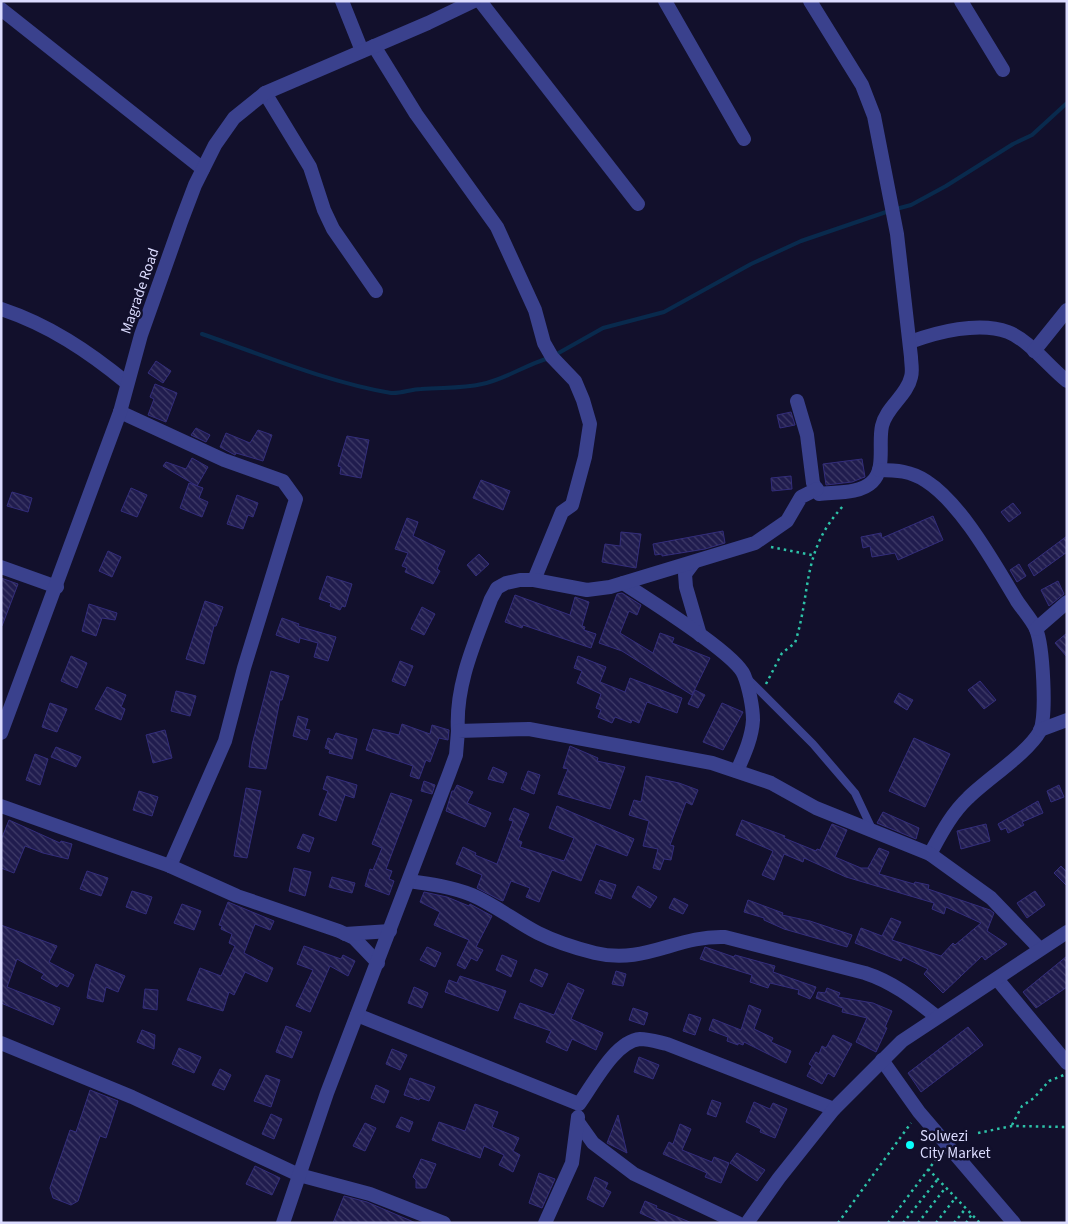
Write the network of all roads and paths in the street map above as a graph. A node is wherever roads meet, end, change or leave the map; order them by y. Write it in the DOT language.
graph roads {
  1 [pos="342,1"];
  2 [pos="474,1"];
  3 [pos="480,1"];
  4 [pos="665,1"];
  5 [pos="810,1"];
  6 [pos="961,1"];
  7 [pos="1,9"];
  8 [pos="368,49"];
  9 [pos="1003,70"];
  10 [pos="265,93"];
  11 [pos="744,139"];
  12 [pos="203,169"];
  13 [pos="638,204"];
  14 [pos="376,291"];
  15 [pos="1,309"];
  16 [pos="1067,310"];
  17 [pos="910,342"];
  18 [pos="1034,351"];
  19 [pos="1067,381"];
  20 [pos="127,383"];
  21 [pos="797,401"];
  22 [pos="120,412"];
  23 [pos="879,470"];
  24 [pos="816,489"];
  25 [pos="858,489"];
  26 [pos="755,543"];
  27 [pos="812,556"];
  28 [pos="694,562"];
  29 [pos="1,568"];
  30 [pos="534,580"];
  31 [pos="623,582"];
  32 [pos="57,586"];
  33 [pos="1067,602"];
  34 [pos="1036,629"];
  35 [pos="700,635"];
  36 [pos="744,674"];
  37 [pos="762,692"];
  38 [pos="1067,720"];
  39 [pos="458,730"];
  40 [pos="1040,730"];
  41 [pos="1,733"];
  42 [pos="737,771"];
  43 [pos="1,806"];
  44 [pos="873,830"];
  45 [pos="930,854"];
  46 [pos="170,866"];
  47 [pos="409,881"];
  48 [pos="390,931"];
  49 [pos="1067,932"];
  50 [pos="344,934"];
  51 [pos="1040,949"];
  52 [pos="378,963"];
  53 [pos="997,979"];
  54 [pos="357,1015"];
  55 [pos="937,1017"];
  56 [pos="1,1043"];
  57 [pos="882,1060"];
  58 [pos="1067,1063"];
  59 [pos="1067,1073"];
  60 [pos="579,1104"];
  61 [pos="834,1109"];
  62 [pos="920,1112"];
  63 [pos="578,1122"];
  64 [pos="1012,1126"];
  65 [pos="1067,1126"];
  66 [pos="978,1133"];
  67 [pos="947,1144"];
  68 [pos="928,1169"];
  69 [pos="299,1174"];
  70 [pos="938,1179"];
  71 [pos="946,1187"];
  72 [pos="956,1197"];
  73 [pos="966,1208"];
  74 [pos="972,1214"];
  75 [pos="980,1222"];
  76 [pos="283,1223"];
  77 [pos="444,1223"];
  78 [pos="545,1223"];
  79 [pos="738,1223"];
  80 [pos="747,1223"];
  81 [pos="838,1223"];
  82 [pos="888,1223"];
  83 [pos="902,1223"];
  84 [pos="918,1223"];
  85 [pos="936,1223"];
  86 [pos="954,1223"];
  87 [pos="966,1223"];
  88 [pos="1014,1223"];
  1 -- 8 [label="street"];
  2 -- 8 [label="street, Magrade Road"];
  3 -- 13 [label="street"];
  4 -- 11 [label="street"];
  5 -- 17 [label="street"];
  6 -- 9 [label="street"];
  7 -- 12 [label="street"];
  8 -- 10 [label="street, Magrade Road"];
  8 -- 30 [label="street"];
  10 -- 12 [label="street, Magrade Road"];
  10 -- 14 [label="street"];
  12 -- 20 [label="street, Magrade Road"];
  15 -- 20 [label="street"];
  16 -- 18 [label="street"];
  17 -- 18 [label="street"];
  17 -- 23 [label="street"];
  18 -- 19 [label="street"];
  20 -- 22 [label="street, Magrade Road"];
  21 -- 24 [label="street"];
  22 -- 32 [label="street, Magrade Road"];
  22 -- 46 [label="street"];
  23 -- 25 [label="street"];
  23 -- 34 [label="street"];
  24 -- 25 [label="street"];
  24 -- 26 [label="street"];
  25 -- 27 [label="path"];
  26 -- 27 [label="path"];
  26 -- 28 [label="street"];
  27 -- 37 [label="path"];
  28 -- 31 [label="street"];
  28 -- 35 [label="street"];
  29 -- 32 [label="street"];
  30 -- 31 [label="street"];
  30 -- 39 [label="street"];
  31 -- 35 [label="street"];
  32 -- 41 [label="street, Magrade Road"];
  33 -- 34 [label="street"];
  34 -- 40 [label="street"];
  35 -- 36 [label="street"];
  36 -- 37 [label="lane"];
  36 -- 42 [label="street"];
  37 -- 44 [label="lane"];
  38 -- 40 [label="street"];
  39 -- 42 [label="street"];
  39 -- 47 [label="street"];
  40 -- 45 [label="street"];
  42 -- 44 [label="street"];
  43 -- 46 [label="street"];
  44 -- 45 [label="street"];
  45 -- 51 [label="street"];
  46 -- 50 [label="street"];
  47 -- 48 [label="street"];
  47 -- 55 [label="street"];
  48 -- 50 [label="street"];
  48 -- 52 [label="street"];
  49 -- 51 [label="street"];
  50 -- 52 [label="street"];
  51 -- 53 [label="street"];
  52 -- 54 [label="street"];
  53 -- 55 [label="street"];
  53 -- 58 [label="street"];
  54 -- 60 [label="street"];
  54 -- 69 [label="street"];
  55 -- 57 [label="street"];
  56 -- 69 [label="street"];
  57 -- 61 [label="street"];
  57 -- 62 [label="street"];
  59 -- 64 [label="path"];
  60 -- 61 [label="street"];
  60 -- 63 [label="street"];
  61 -- 80 [label="street"];
  62 -- 67 [label="street"];
  62 -- 81 [label="path"];
  63 -- 78 [label="street"];
  63 -- 79 [label="street"];
  64 -- 65 [label="path"];
  64 -- 66 [label="path"];
  67 -- 68 [label="path"];
  67 -- 88 [label="street"];
  68 -- 70 [label="path"];
  68 -- 82 [label="path"];
  69 -- 76 [label="street"];
  69 -- 77 [label="street"];
  70 -- 71 [label="path"];
  70 -- 83 [label="path"];
  71 -- 72 [label="path"];
  71 -- 84 [label="path"];
  72 -- 73 [label="path"];
  72 -- 85 [label="path"];
  73 -- 74 [label="path"];
  73 -- 86 [label="path"];
  74 -- 75 [label="path"];
  74 -- 87 [label="path"];
}
